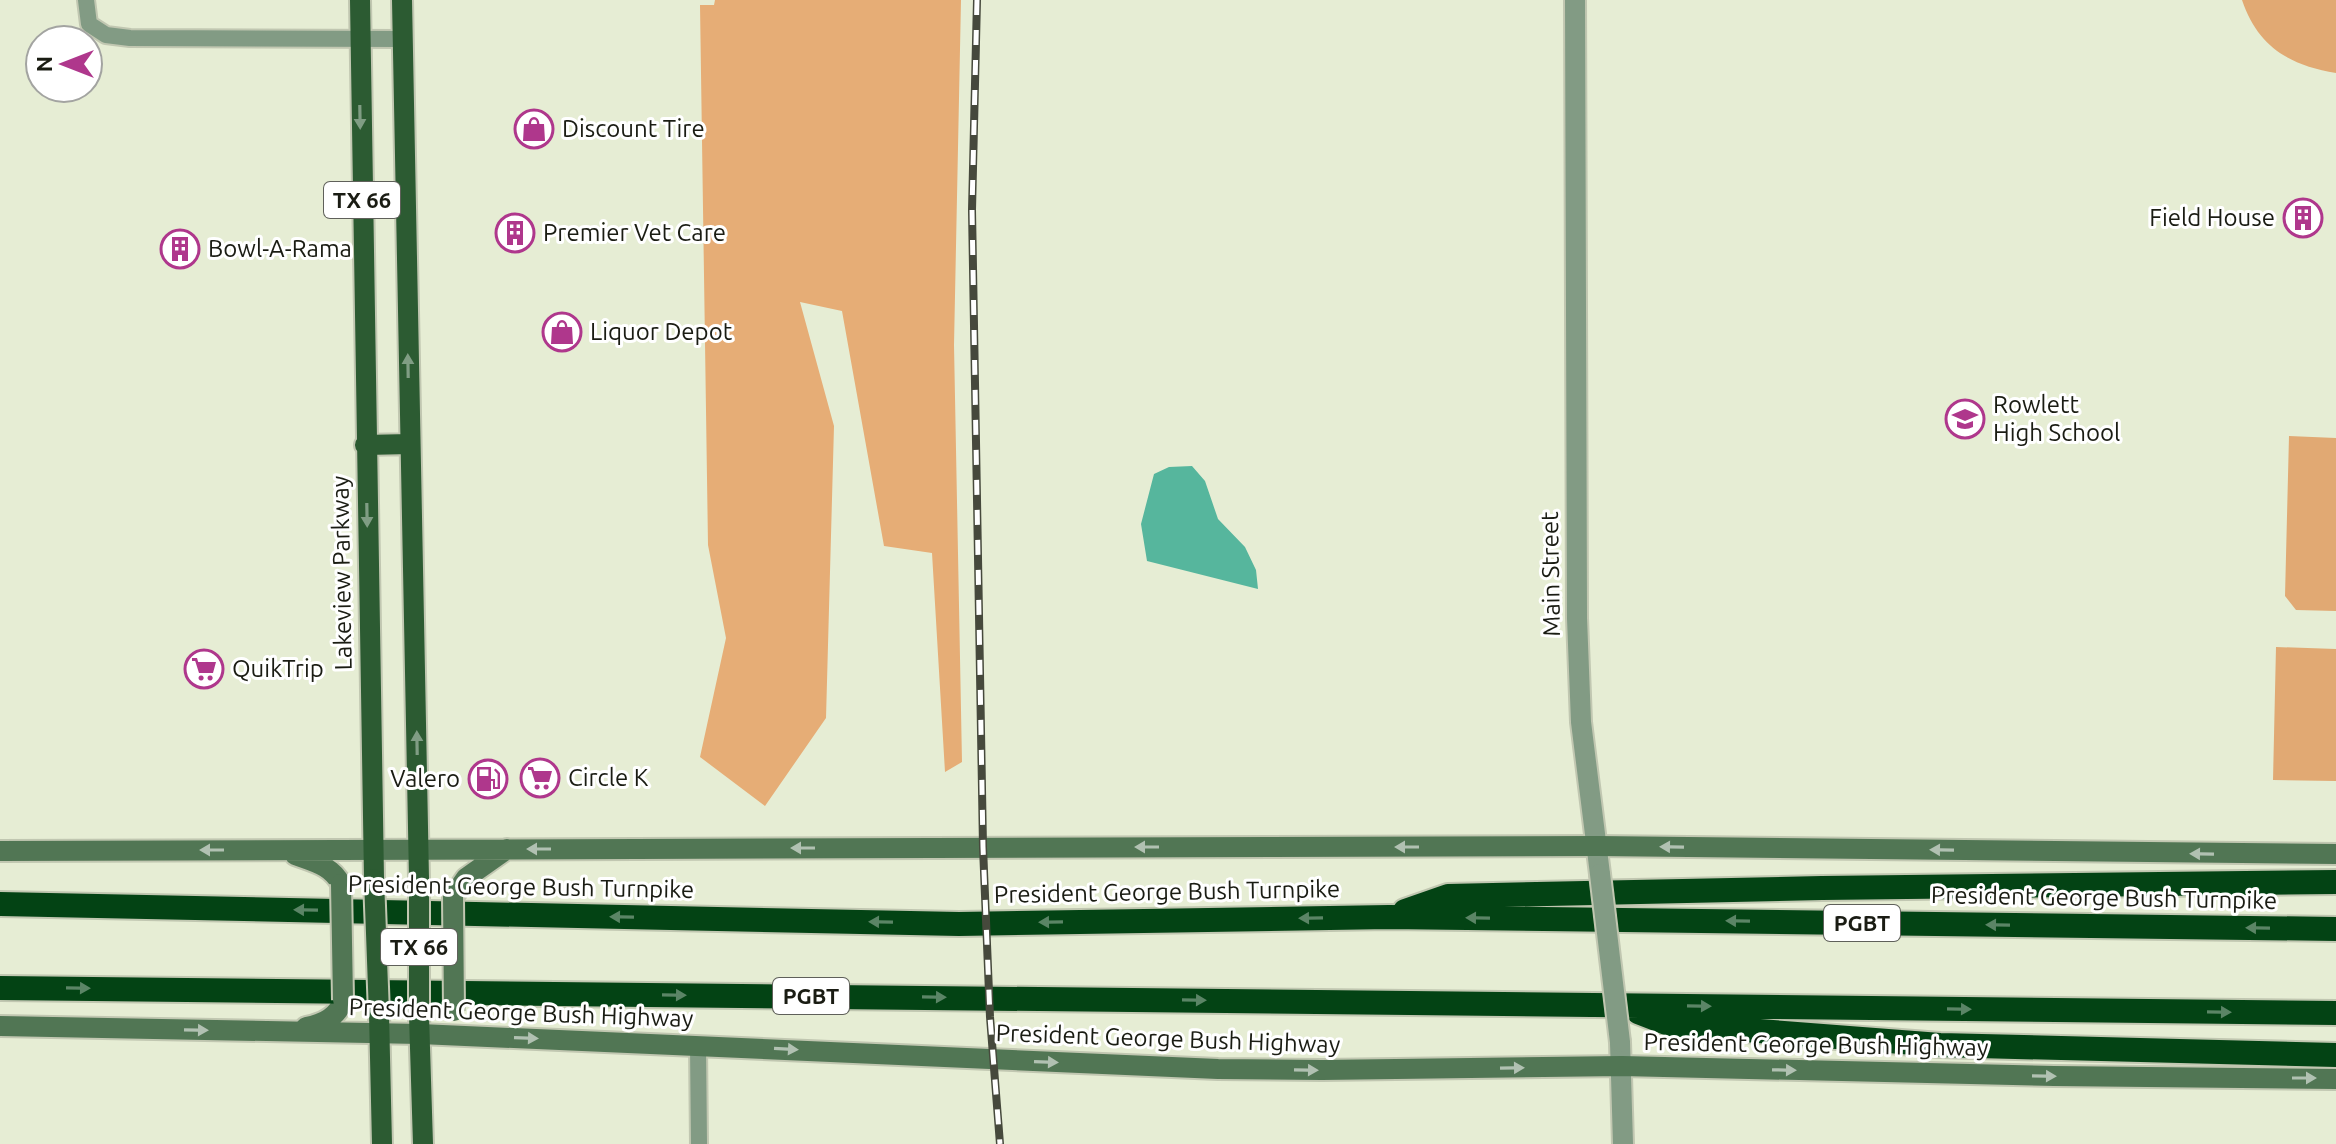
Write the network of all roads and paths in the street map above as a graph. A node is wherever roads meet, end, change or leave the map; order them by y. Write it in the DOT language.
graph roads {
  1 [pos="86,0"];
  2 [pos="360,0"];
  3 [pos="402,0"];
  4 [pos="1575,0"];
  5 [pos="359,39"];
  6 [pos="402,39"];
  7 [pos="410,444"];
  8 [pos="365,445"];
  9 [pos="1597,846"];
  10 [pos="374,849"];
  11 [pos="419,849"];
  12 [pos="507,849"];
  13 [pos="283,850"];
  14 [pos="0,851"];
  15 [pos="2336,854"];
  16 [pos="2336,882"];
  17 [pos="0,904"];
  18 [pos="1389,917"];
  19 [pos="2336,929"];
  20 [pos="0,988"];
  21 [pos="1621,1005"];
  22 [pos="2336,1013"];
  23 [pos="379,1024"];
  24 [pos="420,1025"];
  25 [pos="0,1026"];
  26 [pos="275,1031"];
  27 [pos="476,1036"];
  28 [pos="698,1045"];
  29 [pos="2336,1055"];
  30 [pos="1622,1066"];
  31 [pos="2336,1079"];
  32 [pos="382,1144"];
  33 [pos="423,1144"];
  34 [pos="699,1144"];
  35 [pos="1623,1144"];
  1 -- 5 [label="street"];
  2 -- 5 [label="main road, Lakeview Parkway / TX 66"];
  3 -- 6 [label="main road, TX 66"];
  4 -- 9 [label="street, Main Street"];
  5 -- 6 [label="street"];
  5 -- 8 [label="main road, Lakeview Parkway / TX 66, one-way"];
  7 -- 6 [label="main road, TX 66, one-way"];
  7 -- 8 [label="main road"];
  11 -- 7 [label="main road, TX 66, one-way"];
  8 -- 10 [label="main road, Lakeview Parkway / TX 66, one-way"];
  9 -- 12 [label="main road, one-way"];
  15 -- 9 [label="main road, one-way"];
  9 -- 30 [label="street, Main Street, bridge"];
  10 -- 11 [label="main road"];
  10 -- 13 [label="main road"];
  10 -- 23 [label="main road, Lakeview Parkway / TX 66, bridge"];
  11 -- 12 [label="main road"];
  11 -- 24 [label="main road, TX 66, bridge"];
  12 -- 27 [label="main road, bridge"];
  13 -- 14 [label="main road, one-way"];
  13 -- 26 [label="main road, bridge"];
  16 -- 18 [label="highway"];
  18 -- 17 [label="highway, President George Bush Turnpike / PGBT, one-way"];
  19 -- 18 [label="highway, President George Bush Turnpike / PGBT, one-way"];
  20 -- 21 [label="highway, PGBT, one-way"];
  21 -- 22 [label="highway, PGBT, one-way"];
  21 -- 29 [label="highway"];
  23 -- 24 [label="main road, President George Bush Highway"];
  23 -- 26 [label="main road, President George Bush Highway"];
  23 -- 32 [label="main road, Lakeview Parkway / TX 66"];
  24 -- 27 [label="main road, President George Bush Highway"];
  24 -- 33 [label="main road, TX 66"];
  25 -- 26 [label="main road, President George Bush Highway, one-way"];
  27 -- 28 [label="main road, President George Bush Highway, one-way"];
  28 -- 30 [label="main road, President George Bush Highway, one-way"];
  28 -- 34 [label="street"];
  30 -- 31 [label="main road, President George Bush Highway, one-way"];
  30 -- 35 [label="street, Main Street"];
}
